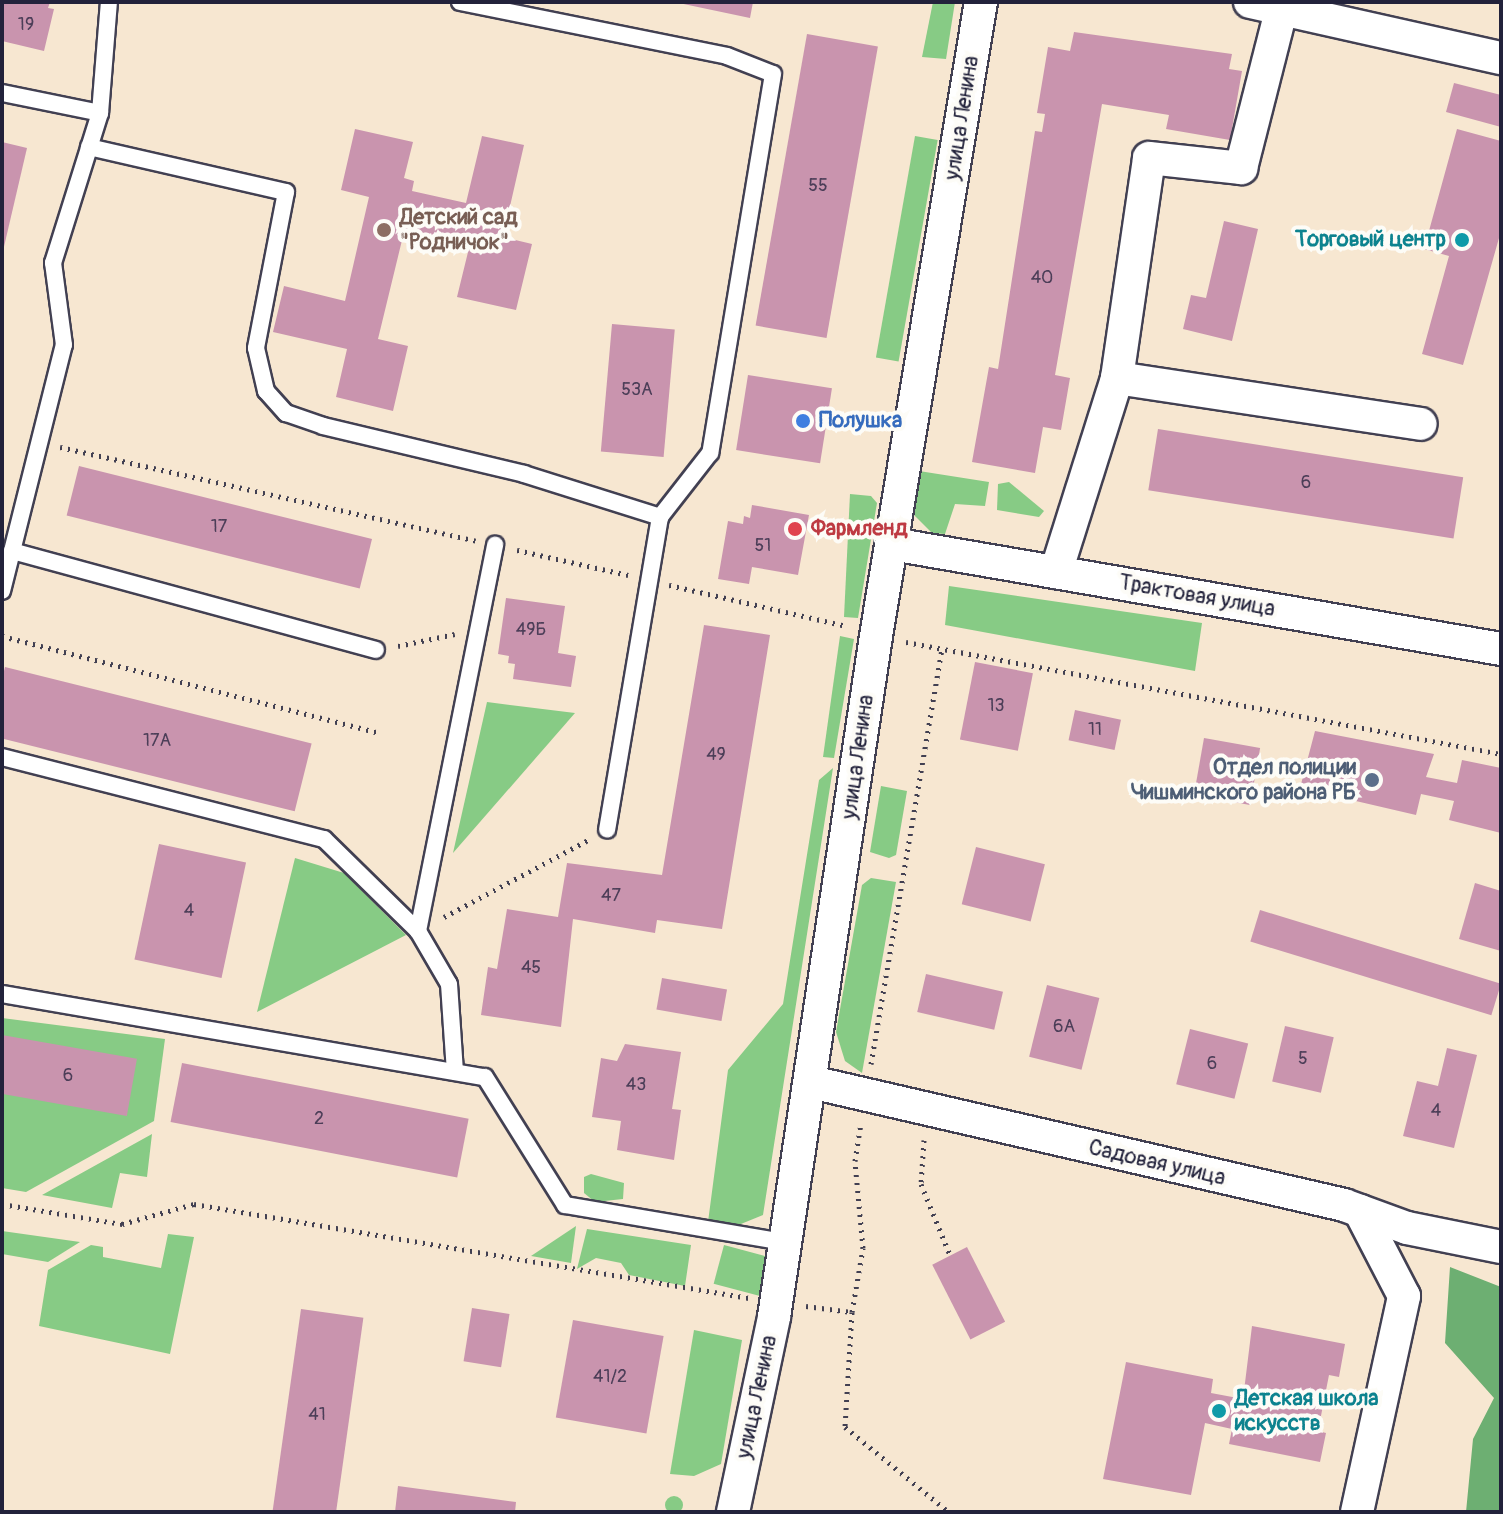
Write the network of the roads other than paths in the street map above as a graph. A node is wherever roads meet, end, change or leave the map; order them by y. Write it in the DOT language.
graph roads {
  1 [pos="109,2"];
  2 [pos="460,2"];
  3 [pos="981,2"];
  4 [pos="1250,2"];
  5 [pos="1281,11"];
  6 [pos="1501,58"];
  7 [pos="2,93"];
  8 [pos="100,113"];
  9 [pos="89,147"];
  10 [pos="1117,378"];
  11 [pos="1421,424"];
  12 [pos="660,517"];
  13 [pos="892,544"];
  14 [pos="495,545"];
  15 [pos="12,551"];
  16 [pos="1056,572"];
  17 [pos="2,591"];
  18 [pos="1501,649"];
  19 [pos="376,650"];
  20 [pos="2,757"];
  21 [pos="607,830"];
  22 [pos="418,931"];
  23 [pos="2,994"];
  24 [pos="455,1072"];
  25 [pos="811,1082"];
  26 [pos="1360,1211"];
  27 [pos="784,1242"];
  28 [pos="1501,1247"];
  29 [pos="733,1512"];
  30 [pos="1357,1512"];
  1 -- 8 [label="lane"];
  2 -- 12 [label="lane"];
  3 -- 13 [label="street, улица Ленина"];
  4 -- 5 [label="street"];
  5 -- 6 [label="street"];
  5 -- 10 [label="street"];
  7 -- 8 [label="lane"];
  8 -- 9 [label="lane"];
  9 -- 12 [label="lane"];
  9 -- 15 [label="lane"];
  10 -- 11 [label="street"];
  10 -- 16 [label="street"];
  12 -- 21 [label="lane"];
  13 -- 16 [label="street, Трактовая улица"];
  13 -- 25 [label="street, улица Ленина"];
  14 -- 22 [label="lane"];
  15 -- 17 [label="lane"];
  15 -- 19 [label="lane"];
  16 -- 18 [label="street, Трактовая улица"];
  20 -- 22 [label="lane"];
  22 -- 24 [label="lane"];
  23 -- 24 [label="lane"];
  24 -- 27 [label="lane"];
  25 -- 26 [label="street, Садовая улица"];
  25 -- 27 [label="street, улица Ленина"];
  26 -- 28 [label="street, Садовая улица"];
  26 -- 30 [label="street"];
  27 -- 29 [label="street, улица Ленина"];
}
